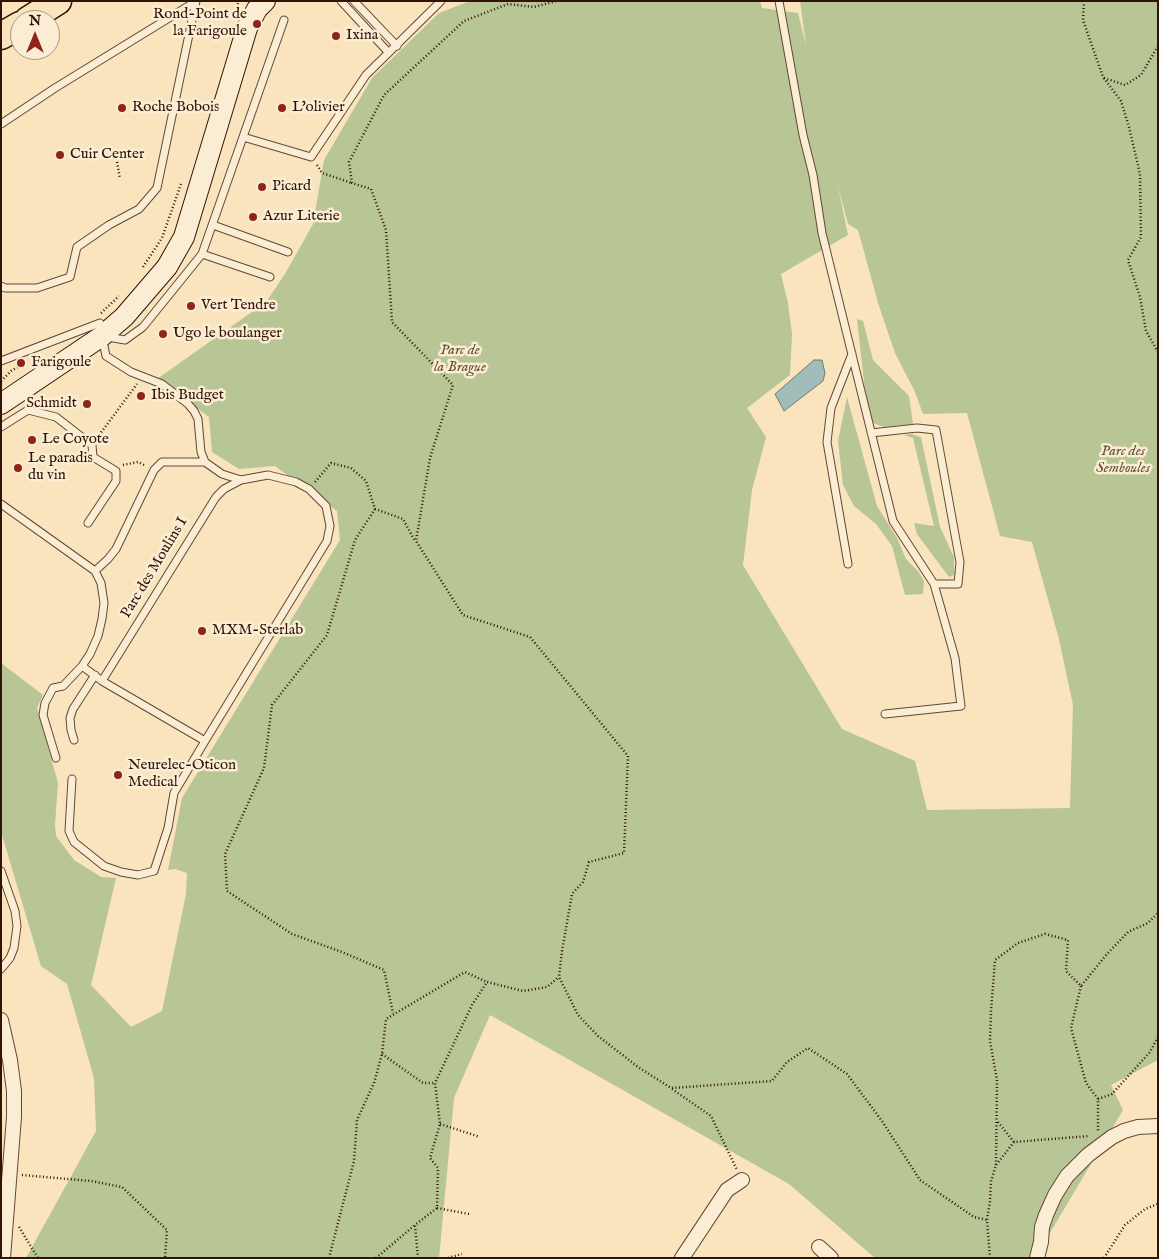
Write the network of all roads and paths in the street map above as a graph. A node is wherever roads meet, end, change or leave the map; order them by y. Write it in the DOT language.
graph roads {
  1 [pos="58,1"];
  2 [pos="248,1"];
  3 [pos="264,1"];
  4 [pos="341,1"];
  5 [pos="354,1"];
  6 [pos="441,1"];
  7 [pos="556,1"];
  8 [pos="780,1"];
  9 [pos="1084,1"];
  10 [pos="196,2"];
  11 [pos="44,10"];
  12 [pos="284,20"];
  13 [pos="396,46"];
  14 [pos="1158,46"];
  15 [pos="388,52"];
  16 [pos="1103,77"];
  17 [pos="1,124"];
  18 [pos="243,137"];
  19 [pos="311,157"];
  20 [pos="117,162"];
  21 [pos="120,179"];
  22 [pos="352,183"];
  23 [pos="213,225"];
  24 [pos="288,252"];
  25 [pos="202,254"];
  26 [pos="270,277"];
  27 [pos="1,286"];
  28 [pos="101,329"];
  29 [pos="1158,352"];
  30 [pos="852,354"];
  31 [pos="1,361"];
  32 [pos="143,376"];
  33 [pos="1,390"];
  34 [pos="1,404"];
  35 [pos="1,427"];
  36 [pos="102,431"];
  37 [pos="872,433"];
  38 [pos="205,462"];
  39 [pos="154,470"];
  40 [pos="116,471"];
  41 [pos="241,480"];
  42 [pos="309,489"];
  43 [pos="1,504"];
  44 [pos="375,510"];
  45 [pos="88,523"];
  46 [pos="416,541"];
  47 [pos="848,564"];
  48 [pos="94,571"];
  49 [pos="934,584"];
  50 [pos="82,666"];
  51 [pos="94,675"];
  52 [pos="102,681"];
  53 [pos="885,714"];
  54 [pos="74,740"];
  55 [pos="205,741"];
  56 [pos="56,758"];
  57 [pos="72,779"];
  58 [pos="1,872"];
  59 [pos="1158,913"];
  60 [pos="1,969"];
  61 [pos="559,977"];
  62 [pos="487,982"];
  63 [pos="1081,986"];
  64 [pos="394,1013"];
  65 [pos="1,1020"];
  66 [pos="1158,1038"];
  67 [pos="382,1054"];
  68 [pos="436,1084"];
  69 [pos="671,1088"];
  70 [pos="1098,1099"];
  71 [pos="997,1122"];
  72 [pos="440,1124"];
  73 [pos="1158,1126"];
  74 [pos="480,1137"];
  75 [pos="1014,1142"];
  76 [pos="996,1165"];
  77 [pos="10,1174"];
  78 [pos="742,1180"];
  79 [pos="1158,1204"];
  80 [pos="437,1208"];
  81 [pos="7,1209"];
  82 [pos="469,1214"];
  83 [pos="987,1220"];
  84 [pos="415,1225"];
  85 [pos="819,1246"];
  86 [pos="462,1254"];
  87 [pos="3,1258"];
  88 [pos="38,1258"];
  89 [pos="165,1258"];
  90 [pos="329,1258"];
  91 [pos="376,1258"];
  92 [pos="418,1258"];
  93 [pos="448,1258"];
  94 [pos="682,1258"];
  95 [pos="831,1258"];
  96 [pos="990,1258"];
  97 [pos="1037,1258"];
  98 [pos="1104,1258"];
  1 -- 11 [label="highway"];
  2 -- 28 [label="main road"];
  3 -- 28 [label="main road"];
  4 -- 15 [label="lane"];
  5 -- 13 [label="lane"];
  6 -- 13 [label="lane"];
  7 -- 22 [label="path"];
  8 -- 30 [label="lane"];
  9 -- 16 [label="path"];
  10 -- 17 [label="lane"];
  10 -- 27 [label="lane"];
  12 -- 18 [label="lane"];
  13 -- 15 [label="lane"];
  14 -- 16 [label="path"];
  15 -- 19 [label="lane"];
  16 -- 29 [label="path"];
  18 -- 19 [label="lane"];
  18 -- 23 [label="lane"];
  19 -- 22 [label="path"];
  20 -- 21 [label="path"];
  22 -- 46 [label="path"];
  23 -- 24 [label="lane"];
  23 -- 25 [label="lane"];
  25 -- 26 [label="lane"];
  25 -- 28 [label="lane"];
  28 -- 31 [label="lane"];
  28 -- 32 [label="lane"];
  28 -- 33 [label="main road"];
  28 -- 34 [label="main road"];
  30 -- 37 [label="lane"];
  30 -- 47 [label="lane"];
  32 -- 36 [label="path"];
  32 -- 38 [label="lane"];
  35 -- 40 [label="lane"];
  37 -- 49 [label="lane"];
  37 -- 49 [label="lane"];
  38 -- 39 [label="lane"];
  38 -- 41 [label="lane"];
  39 -- 40 [label="path"];
  39 -- 48 [label="lane"];
  40 -- 45 [label="lane"];
  41 -- 42 [label="lane"];
  41 -- 52 [label="lane, Parc des Moulins I"];
  42 -- 44 [label="path"];
  42 -- 55 [label="lane"];
  43 -- 48 [label="lane"];
  44 -- 46 [label="path"];
  44 -- 64 [label="path"];
  46 -- 61 [label="path"];
  48 -- 50 [label="lane, Parc des Moulins I"];
  49 -- 53 [label="lane"];
  50 -- 51 [label="lane"];
  50 -- 56 [label="lane, Parc des Moulins I"];
  51 -- 52 [label="lane"];
  51 -- 54 [label="lane"];
  52 -- 55 [label="lane"];
  55 -- 57 [label="lane"];
  58 -- 60 [label="lane"];
  59 -- 63 [label="path"];
  61 -- 62 [label="path"];
  61 -- 69 [label="path"];
  62 -- 64 [label="path"];
  62 -- 68 [label="path"];
  63 -- 70 [label="path"];
  63 -- 71 [label="path"];
  64 -- 67 [label="path"];
  65 -- 77 [label="street"];
  66 -- 70 [label="path"];
  67 -- 68 [label="path"];
  67 -- 90 [label="path"];
  68 -- 72 [label="path"];
  69 -- 78 [label="path"];
  69 -- 83 [label="path"];
  70 -- 75 [label="path"];
  71 -- 75 [label="path"];
  71 -- 76 [label="path"];
  72 -- 74 [label="path"];
  72 -- 80 [label="path"];
  73 -- 97 [label="street"];
  75 -- 76 [label="path"];
  76 -- 83 [label="path"];
  77 -- 81 [label="street"];
  77 -- 89 [label="path"];
  78 -- 94 [label="street"];
  79 -- 98 [label="path"];
  80 -- 82 [label="path"];
  80 -- 84 [label="path"];
  81 -- 87 [label="street"];
  81 -- 88 [label="path"];
  83 -- 96 [label="path"];
  84 -- 91 [label="path"];
  84 -- 92 [label="path"];
  85 -- 95 [label="street"];
  86 -- 93 [label="path"];
}
